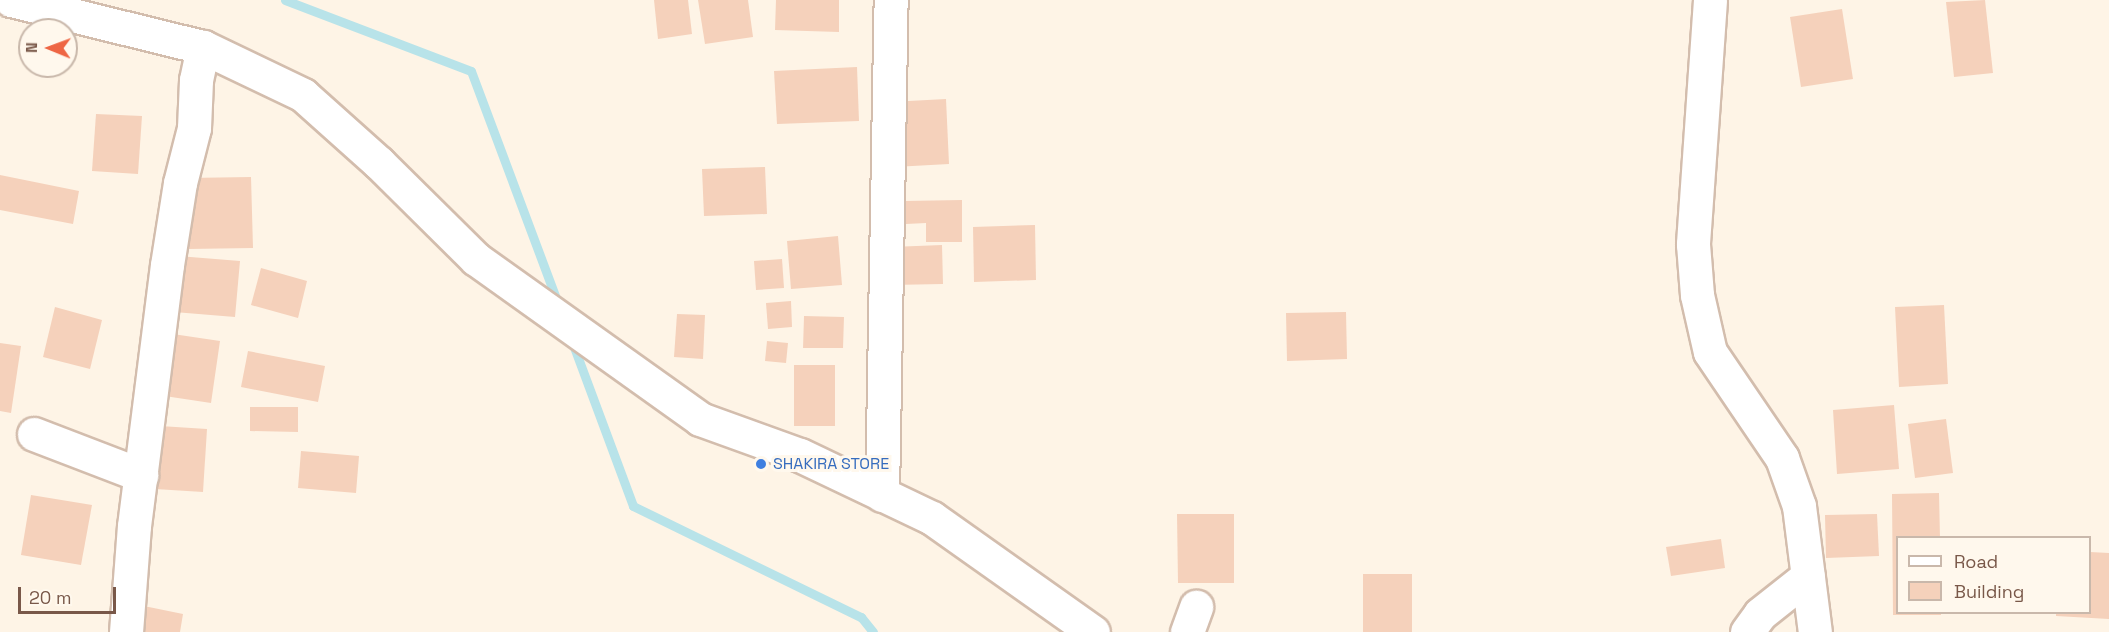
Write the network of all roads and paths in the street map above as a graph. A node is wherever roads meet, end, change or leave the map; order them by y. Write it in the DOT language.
graph roads {
  1 [pos="11,0"];
  2 [pos="891,0"];
  3 [pos="1710,0"];
  4 [pos="203,47"];
  5 [pos="34,434"];
  6 [pos="141,475"];
  7 [pos="882,495"];
  8 [pos="1808,576"];
  9 [pos="126,632"];
  10 [pos="1093,632"];
  11 [pos="1747,632"];
  12 [pos="1815,632"];
  1 -- 4 [label="street"];
  2 -- 7 [label="street"];
  3 -- 8 [label="street"];
  4 -- 6 [label="street"];
  4 -- 7 [label="street"];
  5 -- 6 [label="street"];
  6 -- 9 [label="street"];
  7 -- 10 [label="street"];
  8 -- 11 [label="street"];
  8 -- 12 [label="street"];
}
